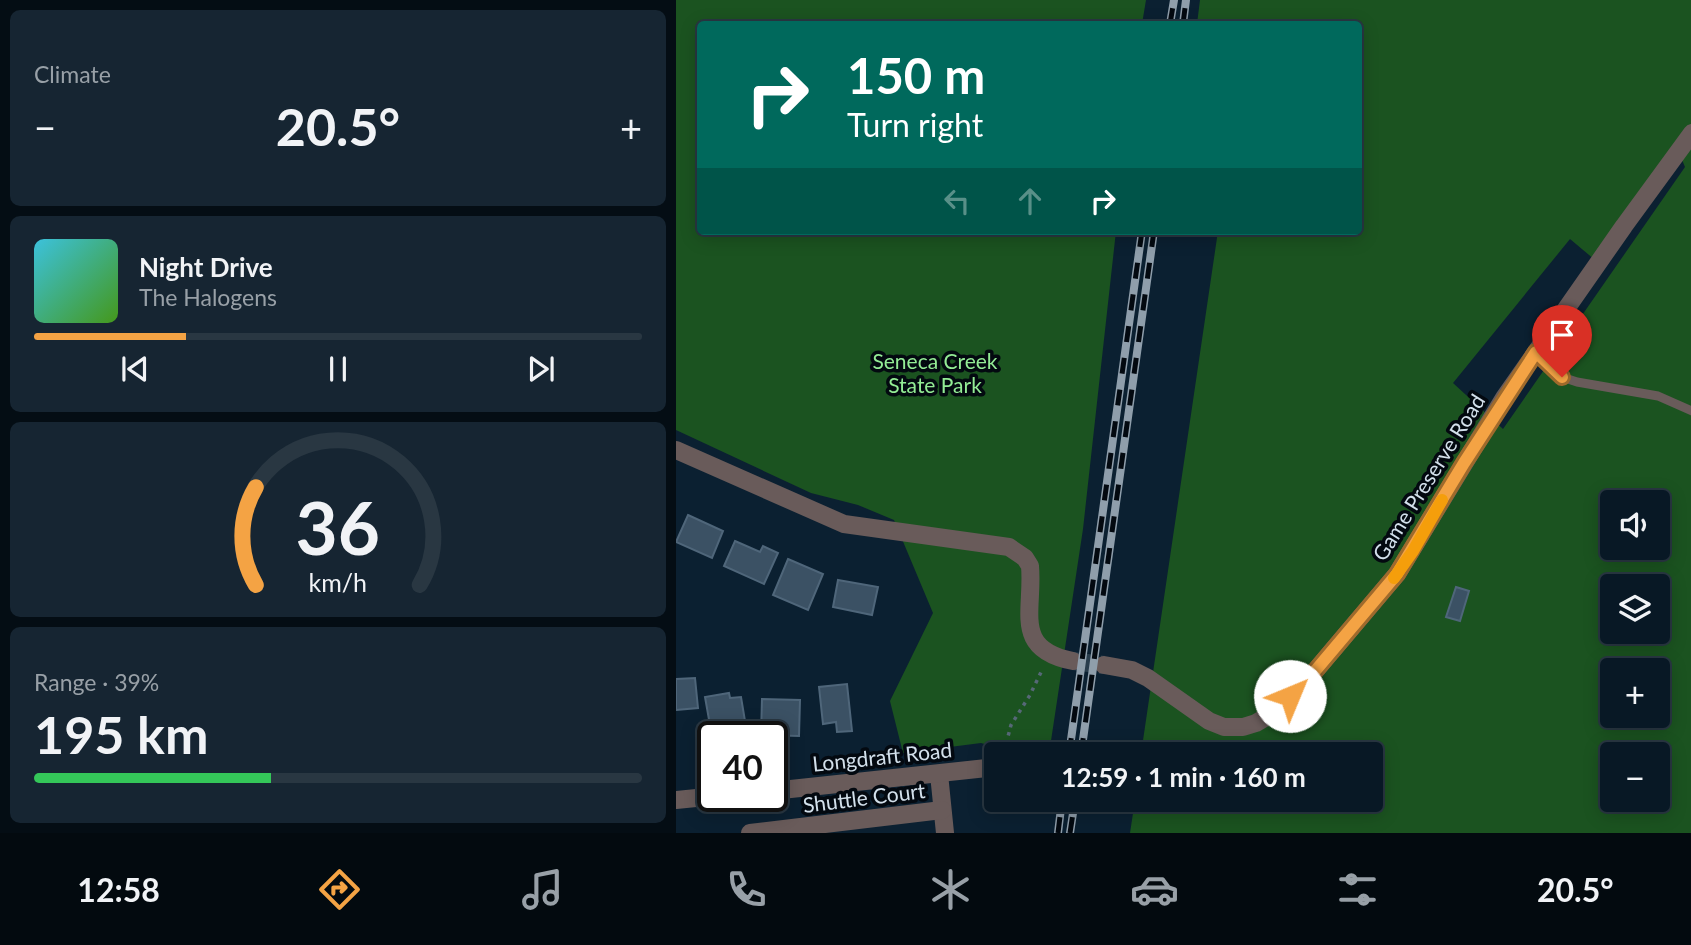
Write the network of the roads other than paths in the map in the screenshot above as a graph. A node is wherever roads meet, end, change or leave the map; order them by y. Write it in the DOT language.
graph roads {
  1 [pos="1692,133"];
  2 [pos="1536,352"];
  3 [pos="1692,411"];
  4 [pos="676,450"];
  5 [pos="1073,661"];
  6 [pos="1104,665"];
  7 [pos="984,768"];
  8 [pos="939,774"];
  9 [pos="788,789"];
  10 [pos="697,798"];
  11 [pos="676,800"];
  12 [pos="942,810"];
  13 [pos="750,833"];
  14 [pos="945,833"];
  1 -- 2 [label="street, Game Preserve Road"];
  2 -- 3 [label="lane"];
  2 -- 6 [label="street, Game Preserve Road"];
  4 -- 5 [label="street"];
  7 -- 8 [label="street, Longdraft Road"];
  8 -- 9 [label="street, Longdraft Road"];
  8 -- 12 [label="street"];
  10 -- 11 [label="street"];
  12 -- 13 [label="street, Shuttle Court"];
  12 -- 14 [label="street"];
}
